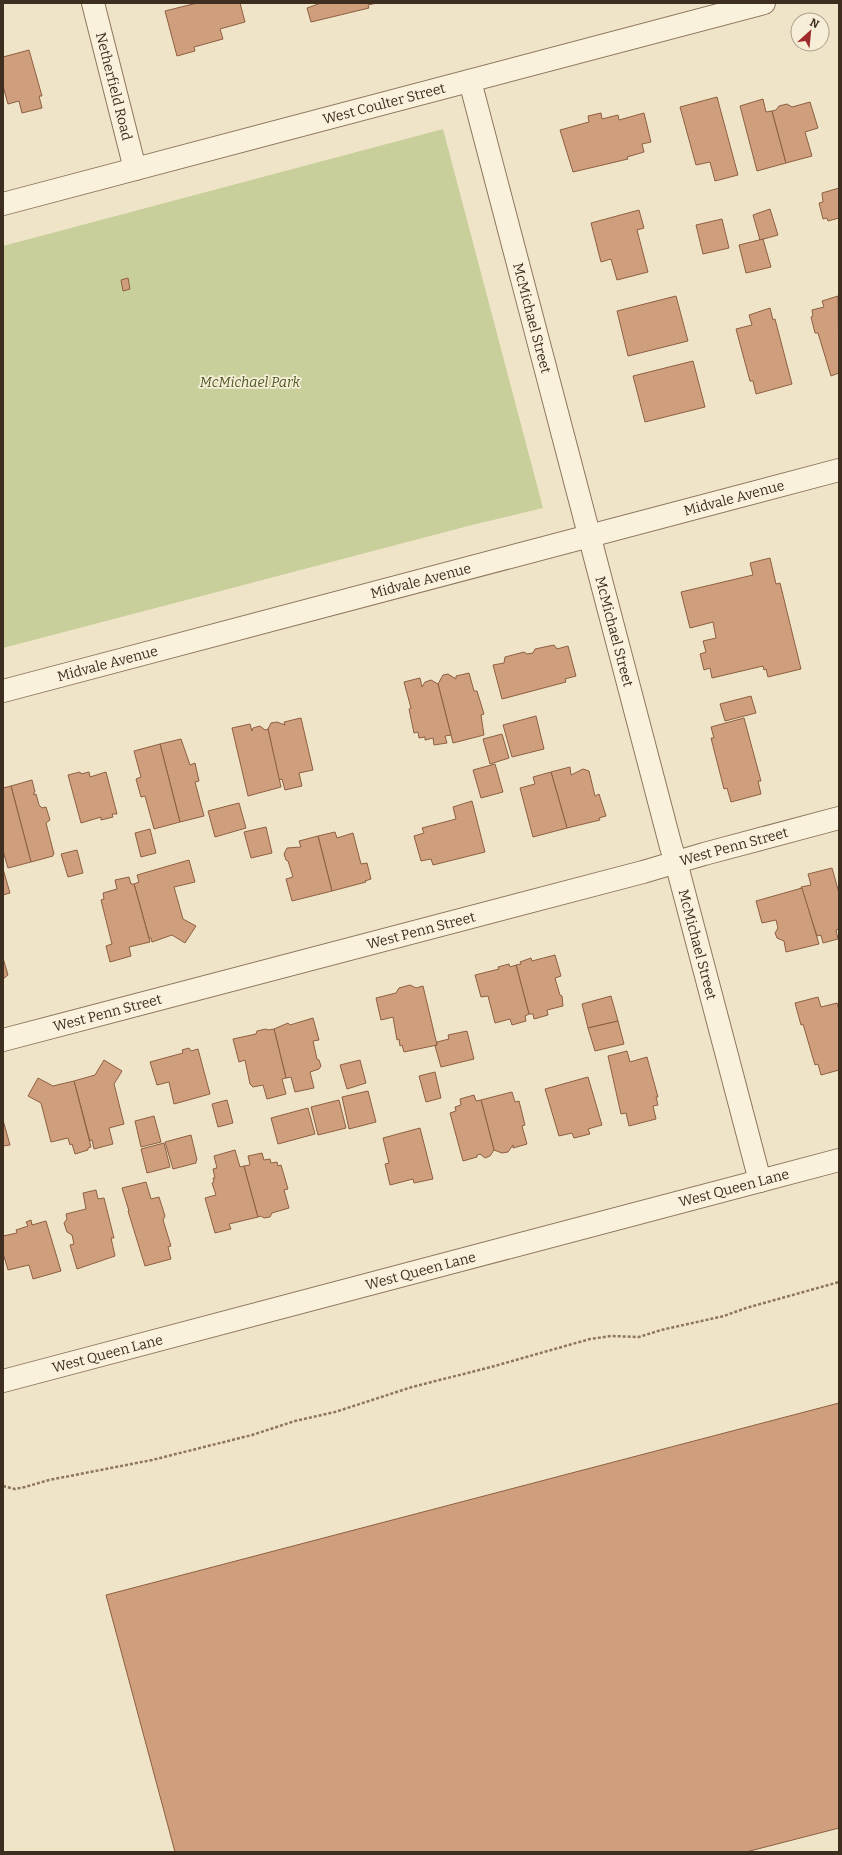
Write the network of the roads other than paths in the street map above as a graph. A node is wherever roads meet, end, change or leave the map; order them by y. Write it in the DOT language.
graph roads {
  1 [pos="93,3"];
  2 [pos="764,3"];
  3 [pos="470,81"];
  4 [pos="135,169"];
  5 [pos="3,204"];
  6 [pos="839,470"];
  7 [pos="590,536"];
  8 [pos="3,691"];
  9 [pos="839,818"];
  10 [pos="676,862"];
  11 [pos="3,1040"];
  12 [pos="839,1160"];
  13 [pos="760,1181"];
  14 [pos="3,1381"];
  1 -- 4 [label="street, Netherfield Road"];
  2 -- 3 [label="street, West Coulter Street"];
  3 -- 4 [label="street, West Coulter Street"];
  3 -- 7 [label="street, McMichael Street"];
  4 -- 5 [label="street, West Coulter Street"];
  6 -- 7 [label="street, Midvale Avenue"];
  7 -- 8 [label="street, Midvale Avenue"];
  7 -- 10 [label="street, McMichael Street"];
  9 -- 10 [label="street, West Penn Street"];
  10 -- 11 [label="street, West Penn Street"];
  10 -- 13 [label="street, McMichael Street"];
  12 -- 13 [label="street, West Queen Lane"];
  13 -- 14 [label="street, West Queen Lane"];
}
